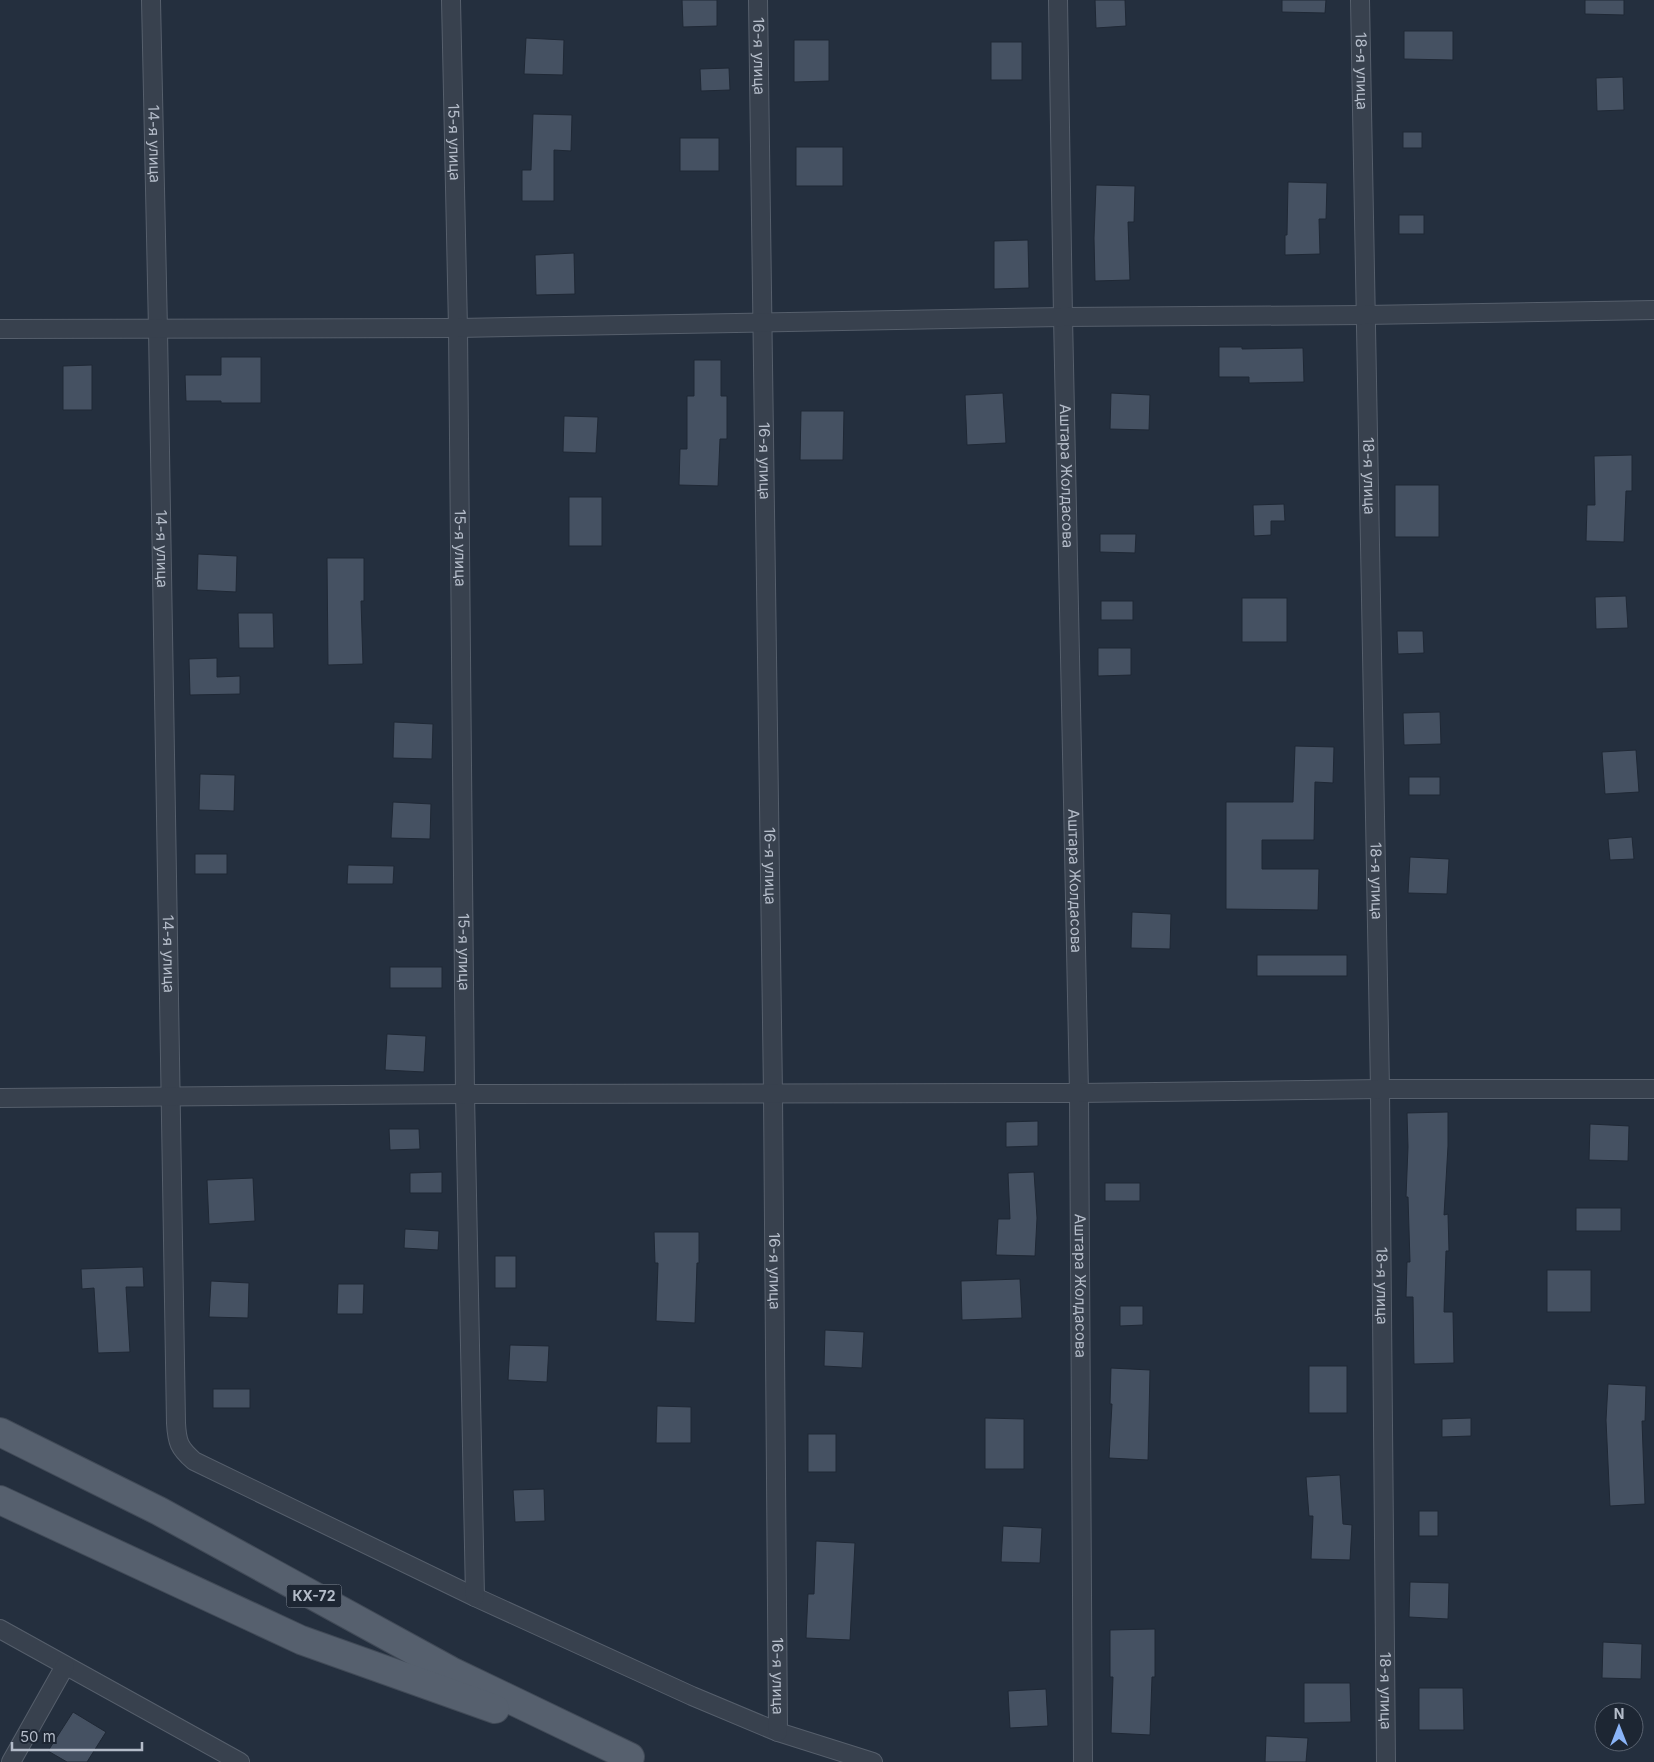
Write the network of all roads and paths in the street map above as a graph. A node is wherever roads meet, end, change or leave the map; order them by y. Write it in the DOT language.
graph roads {
  1 [pos="151,0"];
  2 [pos="451,0"];
  3 [pos="758,0"];
  4 [pos="1058,0"];
  5 [pos="1360,0"];
  6 [pos="1654,310"];
  7 [pos="1365,315"];
  8 [pos="1062,317"];
  9 [pos="762,324"];
  10 [pos="458,328"];
  11 [pos="0,329"];
  12 [pos="158,330"];
  13 [pos="1380,1089"];
  14 [pos="1654,1089"];
  15 [pos="1079,1093"];
  16 [pos="465,1094"];
  17 [pos="773,1095"];
  18 [pos="0,1098"];
  19 [pos="171,1098"];
  20 [pos="0,1432"];
  21 [pos="0,1500"];
  22 [pos="475,1597"];
  23 [pos="0,1629"];
  24 [pos="65,1666"];
  25 [pos="778,1732"];
  26 [pos="634,1760"];
  27 [pos="11,1762"];
  28 [pos="240,1762"];
  29 [pos="873,1762"];
  30 [pos="1083,1762"];
  31 [pos="1386,1762"];
  1 -- 12 [label="street, 14-я улица"];
  2 -- 10 [label="street, 15-я улица"];
  3 -- 9 [label="street, 16-я улица"];
  4 -- 8 [label="street, Аштара Жолдасова"];
  5 -- 7 [label="street, 18-я улица"];
  6 -- 7 [label="street"];
  7 -- 8 [label="street"];
  7 -- 13 [label="street, 18-я улица"];
  8 -- 9 [label="street"];
  8 -- 15 [label="street, Аштара Жолдасова"];
  9 -- 10 [label="street"];
  9 -- 17 [label="street, 16-я улица"];
  10 -- 12 [label="street"];
  10 -- 16 [label="street, 15-я улица"];
  11 -- 12 [label="street"];
  12 -- 19 [label="street, 14-я улица"];
  13 -- 14 [label="street"];
  13 -- 15 [label="street"];
  13 -- 31 [label="street, 18-я улица"];
  15 -- 17 [label="street"];
  15 -- 30 [label="street, Аштара Жолдасова"];
  16 -- 17 [label="street"];
  16 -- 19 [label="street"];
  16 -- 22 [label="street, 15-я улица"];
  17 -- 25 [label="street, 16-я улица"];
  18 -- 19 [label="street"];
  19 -- 22 [label="street, 14-я улица"];
  20 -- 26 [label="main road, КХ-72"];
  21 -- 26 [label="main road, КХ-72"];
  22 -- 25 [label="street, 14-я улица"];
  23 -- 24 [label="street"];
  24 -- 27 [label="street"];
  24 -- 28 [label="street"];
  25 -- 29 [label="street, 14-я улица"];
}
